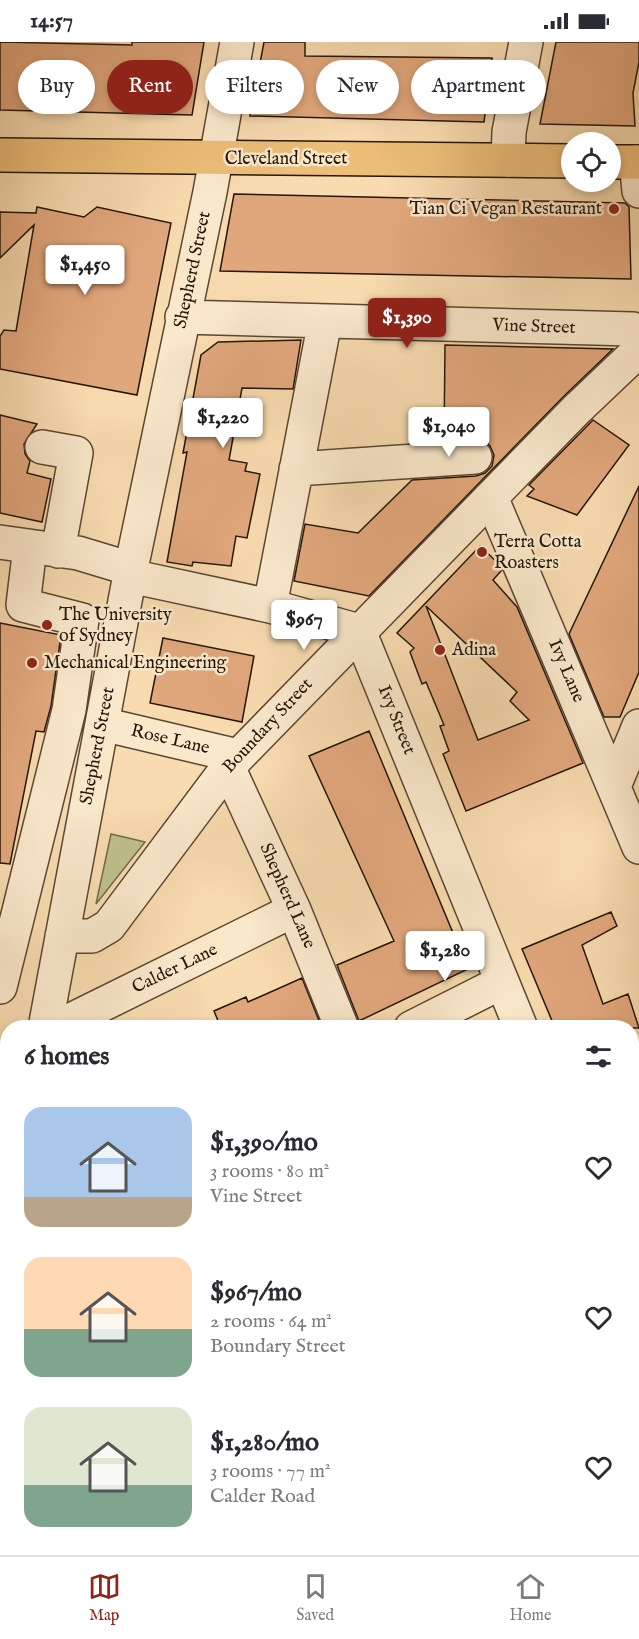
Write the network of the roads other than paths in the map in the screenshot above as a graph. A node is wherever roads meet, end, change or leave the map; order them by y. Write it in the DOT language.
graph roads {
  1 [pos="237,42"];
  2 [pos="525,42"];
  3 [pos="0,155"];
  4 [pos="217,159"];
  5 [pos="508,160"];
  6 [pos="561,161"];
  7 [pos="182,317"];
  8 [pos="325,321"];
  9 [pos="636,341"];
  10 [pos="42,447"];
  11 [pos="475,457"];
  12 [pos="296,469"];
  13 [pos="491,497"];
  14 [pos="42,548"];
  15 [pos="131,573"];
  16 [pos="270,606"];
  17 [pos="360,631"];
  18 [pos="102,724"];
  19 [pos="639,726"];
  20 [pos="233,761"];
  21 [pos="615,784"];
  22 [pos="639,847"];
  23 [pos="294,910"];
  24 [pos="62,936"];
  25 [pos="502,982"];
  26 [pos="0,987"];
  27 [pos="46,1020"];
  28 [pos="71,1020"];
  29 [pos="339,1020"];
  30 [pos="427,1020"];
  31 [pos="518,1020"];
  1 -- 4 [label="street, Shepherd Street"];
  2 -- 5 [label="street"];
  3 -- 4 [label="main road, Cleveland Street"];
  4 -- 5 [label="main road, Cleveland Street"];
  4 -- 7 [label="street, Shepherd Street"];
  5 -- 6 [label="main road, Cleveland Street"];
  7 -- 8 [label="street, Vine Street"];
  7 -- 15 [label="street, Shepherd Street"];
  8 -- 9 [label="street, Vine Street"];
  8 -- 12 [label="street"];
  9 -- 13 [label="street, Boundary Street"];
  10 -- 14 [label="street"];
  11 -- 12 [label="street"];
  12 -- 16 [label="street"];
  13 -- 17 [label="street, Boundary Street"];
  13 -- 21 [label="street, Ivy Lane"];
  14 -- 15 [label="street"];
  14 -- 26 [label="street"];
  15 -- 16 [label="street"];
  15 -- 18 [label="street, Shepherd Street"];
  16 -- 17 [label="street"];
  17 -- 20 [label="street, Boundary Street"];
  17 -- 25 [label="street, Ivy Street"];
  18 -- 20 [label="street, Rose Lane"];
  18 -- 24 [label="street, Shepherd Street"];
  19 -- 21 [label="street"];
  20 -- 23 [label="street, Shepherd Lane"];
  20 -- 24 [label="street, Boundary Street"];
  21 -- 22 [label="street, Ivy Lane"];
  23 -- 28 [label="street, Calder Lane"];
  23 -- 29 [label="street, Shepherd Lane"];
  24 -- 27 [label="street, Shepherd Street"];
  25 -- 30 [label="street"];
  25 -- 31 [label="street, Ivy Street"];
}
